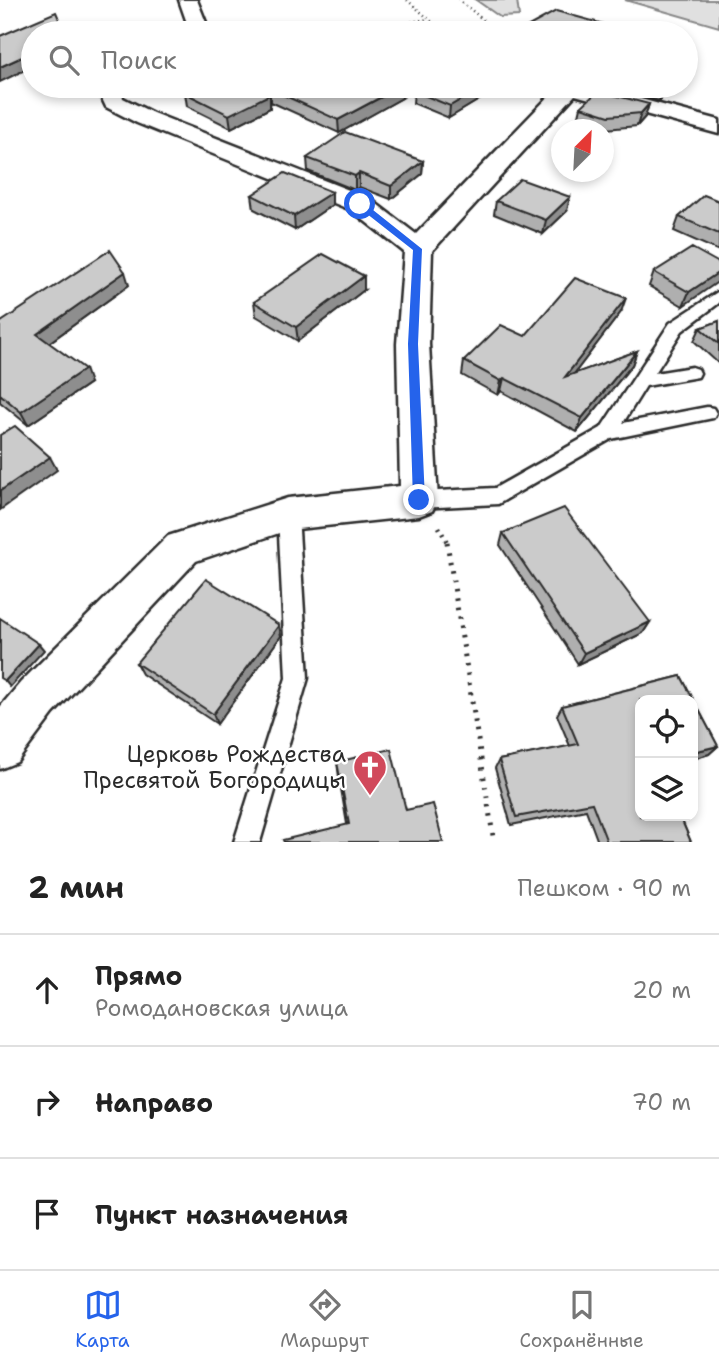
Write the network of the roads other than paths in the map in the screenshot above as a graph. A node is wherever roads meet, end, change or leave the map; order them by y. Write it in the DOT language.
graph roads {
  1 [pos="188,0"];
  2 [pos="196,21"];
  3 [pos="112,98"];
  4 [pos="560,98"];
  5 [pos="614,98"];
  6 [pos="719,127"];
  7 [pos="418,249"];
  8 [pos="719,296"];
  9 [pos="692,373"];
  10 [pos="641,381"];
  11 [pos="707,413"];
  12 [pos="607,433"];
  13 [pos="419,500"];
  14 [pos="288,514"];
  15 [pos="0,746"];
  16 [pos="247,842"];
  1 -- 2 [label="street"];
  3 -- 7 [label="street"];
  4 -- 7 [label="street"];
  5 -- 6 [label="street"];
  7 -- 13 [label="street"];
  8 -- 10 [label="lane"];
  9 -- 10 [label="lane"];
  10 -- 12 [label="lane"];
  11 -- 12 [label="lane"];
  12 -- 13 [label="lane"];
  13 -- 14 [label="street"];
  14 -- 15 [label="street"];
  14 -- 16 [label="lane"];
}
